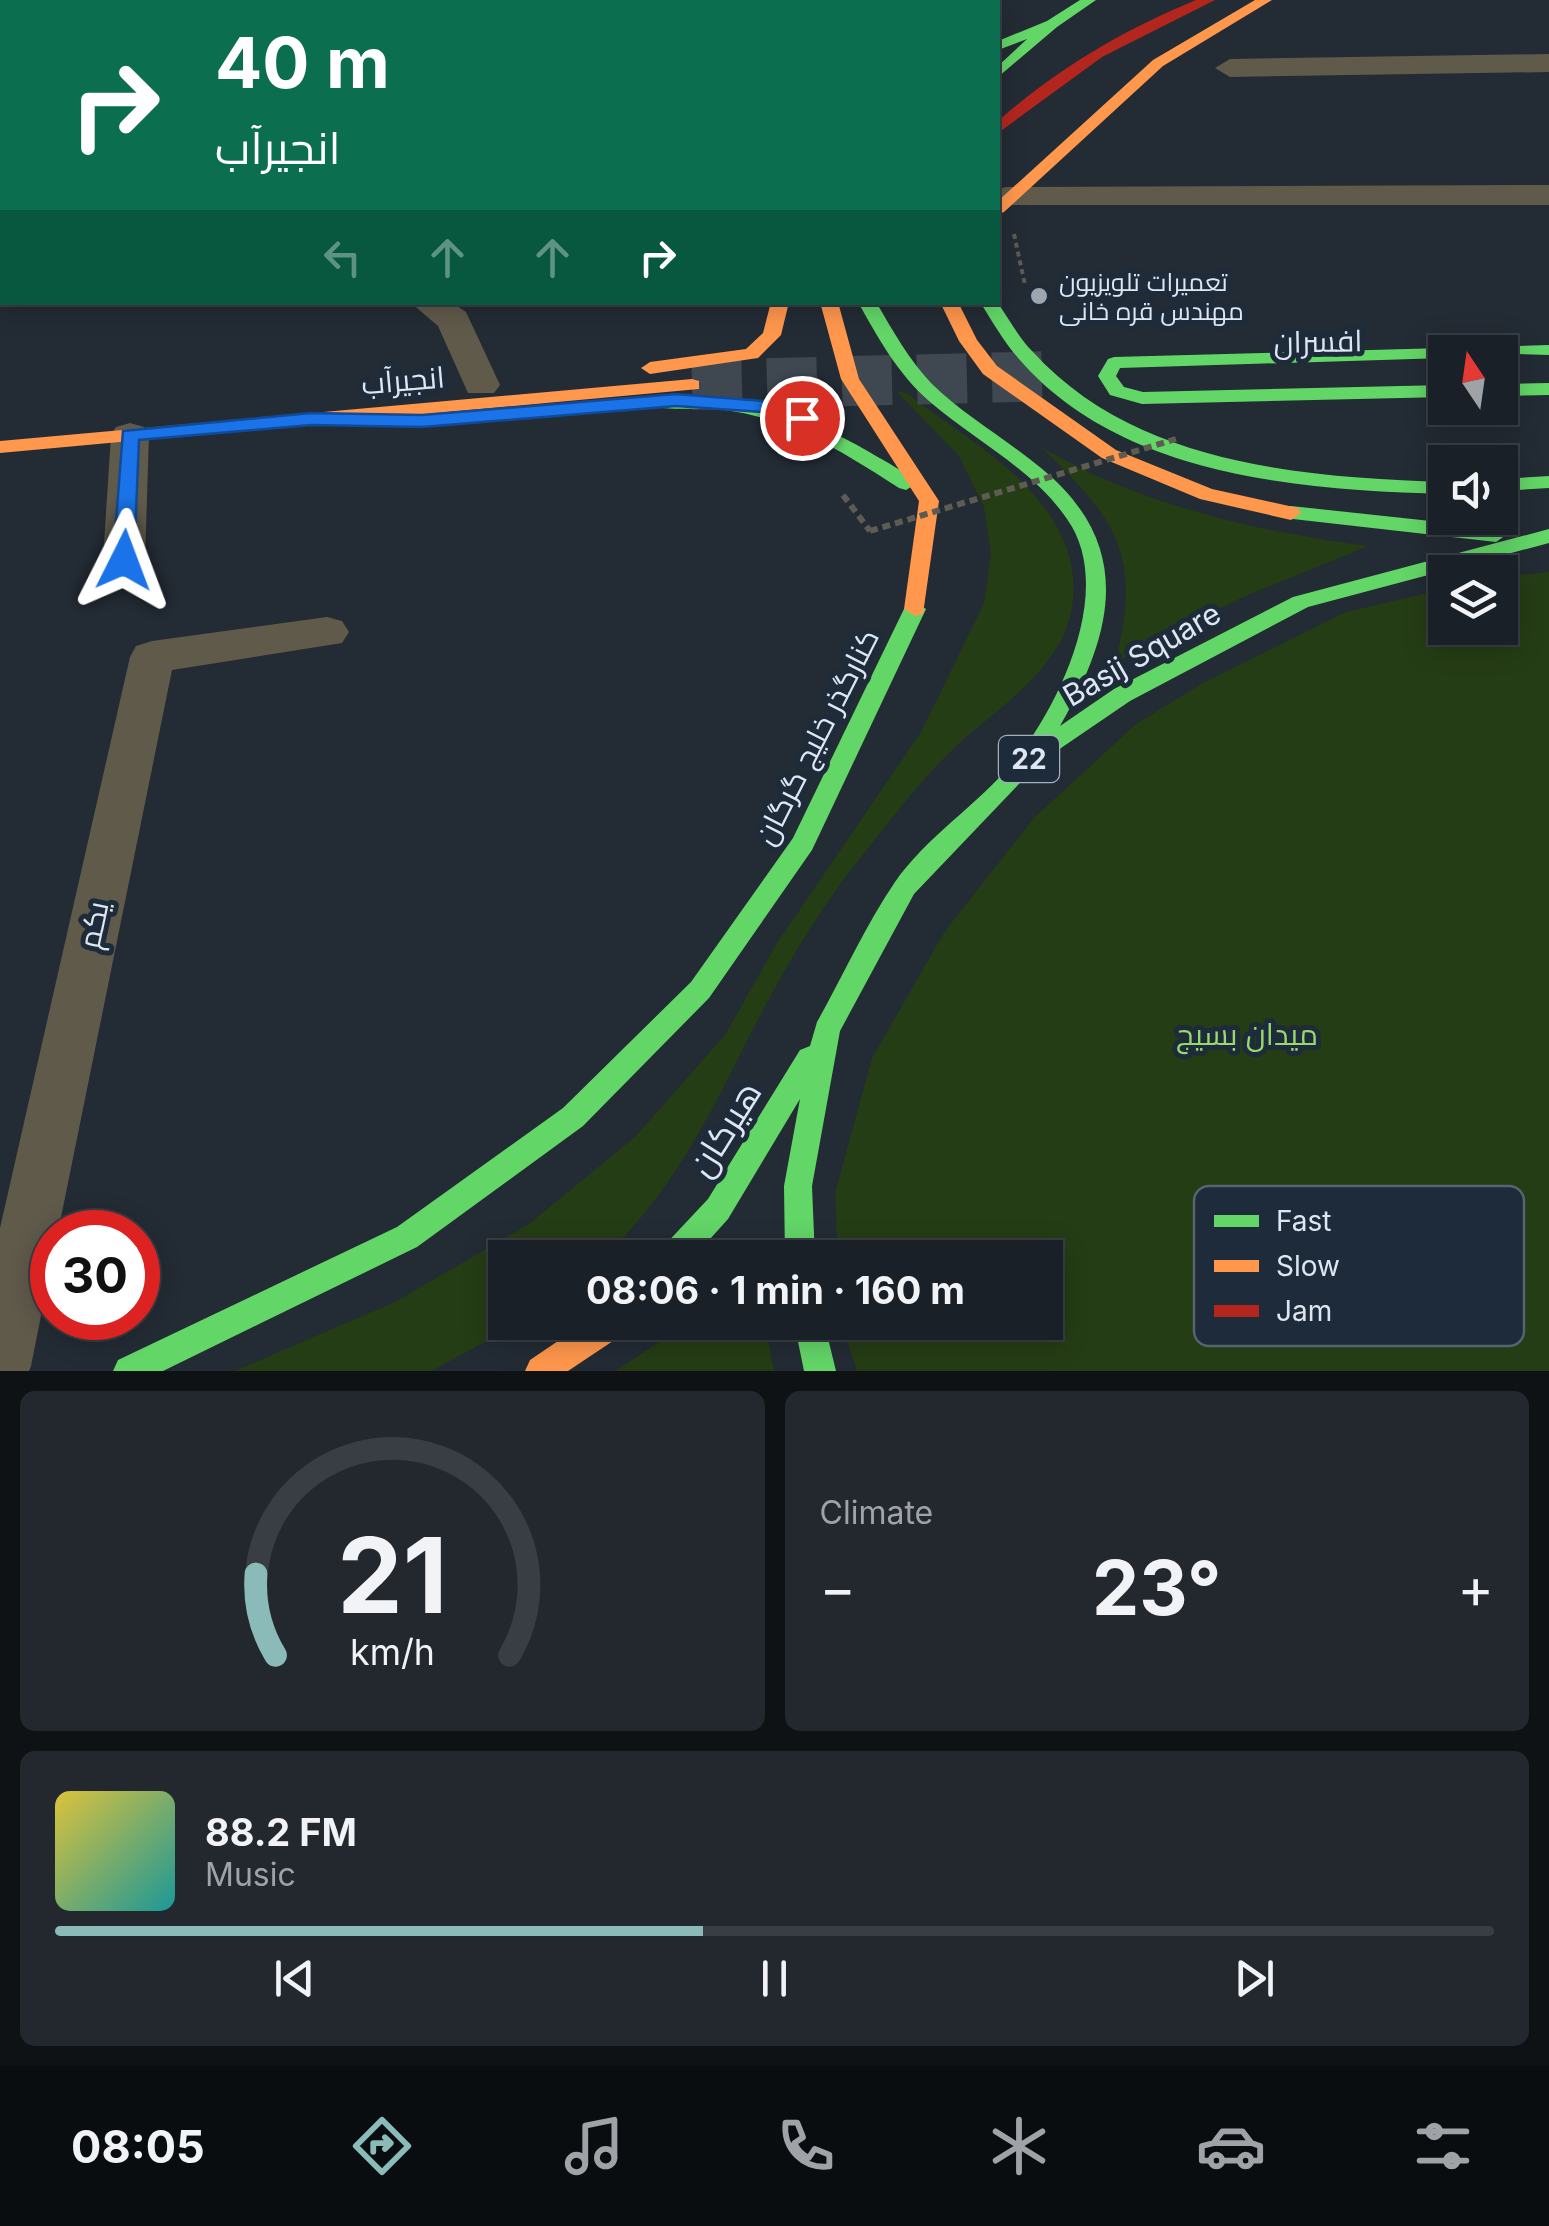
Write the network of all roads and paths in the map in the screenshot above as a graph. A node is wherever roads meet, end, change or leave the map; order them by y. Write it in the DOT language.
graph roads {
  1 [pos="1089,0"];
  2 [pos="1208,0"];
  3 [pos="1265,0"];
  4 [pos="1052,24"];
  5 [pos="1000,45"];
  6 [pos="1549,63"];
  7 [pos="1230,68"];
  8 [pos="1000,71"];
  9 [pos="1000,128"];
  10 [pos="1549,195"];
  11 [pos="1002,203"];
  12 [pos="430,305"];
  13 [pos="779,305"];
  14 [pos="830,305"];
  15 [pos="870,305"];
  16 [pos="950,305"];
  17 [pos="990,305"];
  18 [pos="1549,350"];
  19 [pos="1518,351"];
  20 [pos="1428,354"];
  21 [pos="1024,356"];
  22 [pos="1549,368"];
  23 [pos="1518,369"];
  24 [pos="1111,370"];
  25 [pos="1428,370"];
  26 [pos="482,385"];
  27 [pos="692,385"];
  28 [pos="1549,388"];
  29 [pos="1518,389"];
  30 [pos="1428,391"];
  31 [pos="790,396"];
  32 [pos="763,406"];
  33 [pos="311,419"];
  34 [pos="130,435"];
  35 [pos="1176,439"];
  36 [pos="0,447"];
  37 [pos="1549,482"];
  38 [pos="1518,484"];
  39 [pos="1428,488"];
  40 [pos="843,495"];
  41 [pos="929,501"];
  42 [pos="1539,537"];
  43 [pos="124,560"];
  44 [pos="326,632"];
  45 [pos="1030,757"];
  46 [pos="827,1030"];
  47 [pos="690,1240"];
  48 [pos="800,1240"];
  49 [pos="587,1340"];
  50 [pos="813,1340"];
  51 [pos="0,1366"];
  52 [pos="130,1371"];
  53 [pos="540,1371"];
  54 [pos="820,1371"];
  1 -- 4 [label="main road"];
  2 -- 9 [label="main road"];
  3 -- 11 [label="main road"];
  4 -- 5 [label="main road"];
  4 -- 8 [label="main road"];
  6 -- 7 [label="street"];
  10 -- 11 [label="street"];
  11 -- 21 [label="path"];
  12 -- 26 [label="street"];
  13 -- 26 [label="main road"];
  14 -- 41 [label="main road"];
  15 -- 45 [label="main road"];
  16 -- 42 [label="main road"];
  17 -- 21 [label="main road"];
  18 -- 19 [label="main road"];
  20 -- 24 [label="main road"];
  21 -- 24 [label="main road, افسران"];
  21 -- 39 [label="main road"];
  22 -- 23 [label="main road"];
  24 -- 25 [label="main road, افسران"];
  24 -- 30 [label="main road"];
  26 -- 33 [label="main road"];
  27 -- 33 [label="main road, انجیرآب"];
  28 -- 29 [label="main road"];
  31 -- 32 [label="main road"];
  32 -- 33 [label="main road"];
  32 -- 41 [label="main road"];
  33 -- 34 [label="main road, انجیرآب"];
  34 -- 36 [label="main road, انجیرآب"];
  34 -- 43 [label="street"];
  35 -- 40 [label="path, bridge"];
  37 -- 38 [label="main road"];
  41 -- 52 [label="main road, کنارگذر خلیج گرگان"];
  42 -- 45 [label="main road, Basij Square / 22"];
  44 -- 51 [label="street, یکم"];
  45 -- 46 [label="main road, Basij Square / 22"];
  46 -- 47 [label="main road, هیرکان / 22"];
  46 -- 48 [label="main road, Basij Square / 22"];
  49 -- 53 [label="main road"];
  50 -- 54 [label="main road"];
}
